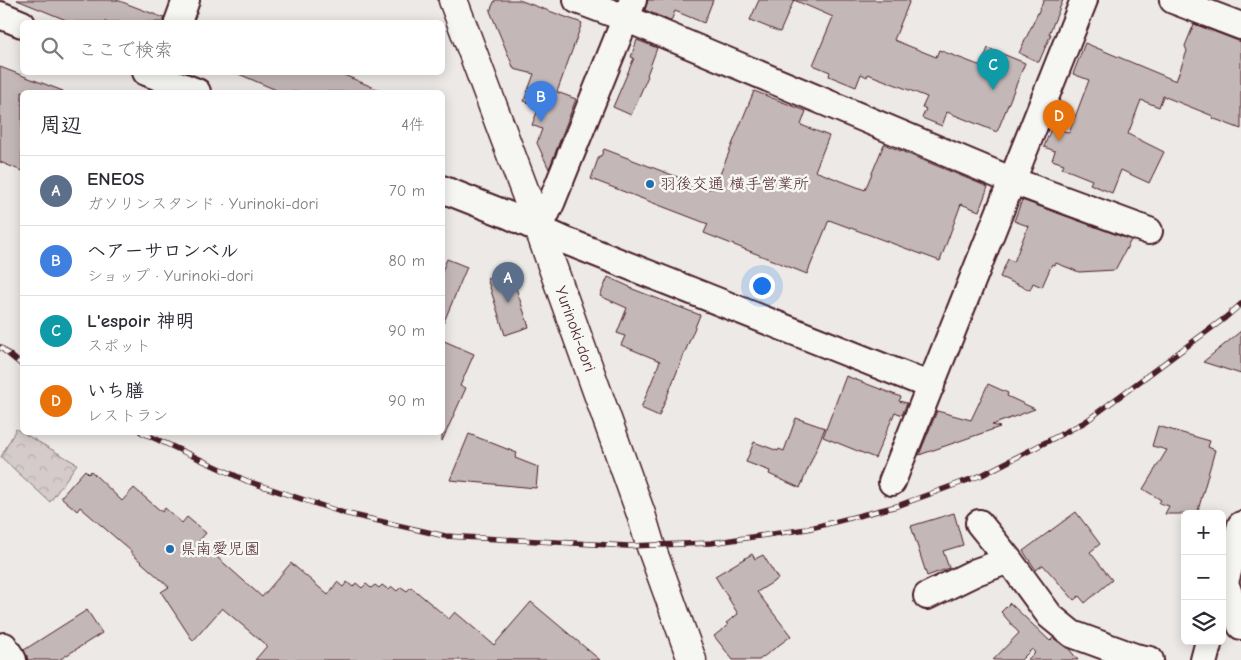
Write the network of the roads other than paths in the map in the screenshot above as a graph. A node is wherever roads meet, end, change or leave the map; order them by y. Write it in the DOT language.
graph roads {
  1 [pos="186,0"];
  2 [pos="453,0"];
  3 [pos="577,0"];
  4 [pos="1084,0"];
  5 [pos="1173,0"];
  6 [pos="629,9"];
  7 [pos="0,16"];
  8 [pos="179,20"];
  9 [pos="20,23"];
  10 [pos="1241,26"];
  11 [pos="153,79"];
  12 [pos="190,90"];
  13 [pos="1013,180"];
  14 [pos="445,190"];
  15 [pos="539,229"];
  16 [pos="1149,231"];
  17 [pos="931,386"];
  18 [pos="892,482"];
  19 [pos="979,523"];
  20 [pos="1241,525"];
  21 [pos="1009,560"];
  22 [pos="1226,581"];
  23 [pos="1226,592"];
  24 [pos="927,596"];
  25 [pos="1241,626"];
  26 [pos="1208,645"];
  27 [pos="692,660"];
  28 [pos="1150,660"];
  29 [pos="1204,660"];
  1 -- 8 [label="street"];
  2 -- 15 [label="street, Yurinoki-dori"];
  3 -- 6 [label="street"];
  4 -- 13 [label="street"];
  5 -- 10 [label="street"];
  6 -- 13 [label="street"];
  6 -- 15 [label="street"];
  7 -- 9 [label="street"];
  11 -- 12 [label="street"];
  13 -- 16 [label="street"];
  13 -- 17 [label="street"];
  14 -- 15 [label="street"];
  15 -- 17 [label="street"];
  15 -- 27 [label="street, Yurinoki-dori"];
  17 -- 18 [label="street"];
  19 -- 21 [label="street"];
  20 -- 22 [label="street"];
  21 -- 24 [label="street"];
  21 -- 28 [label="street"];
  23 -- 25 [label="street"];
  26 -- 29 [label="street"];
}
